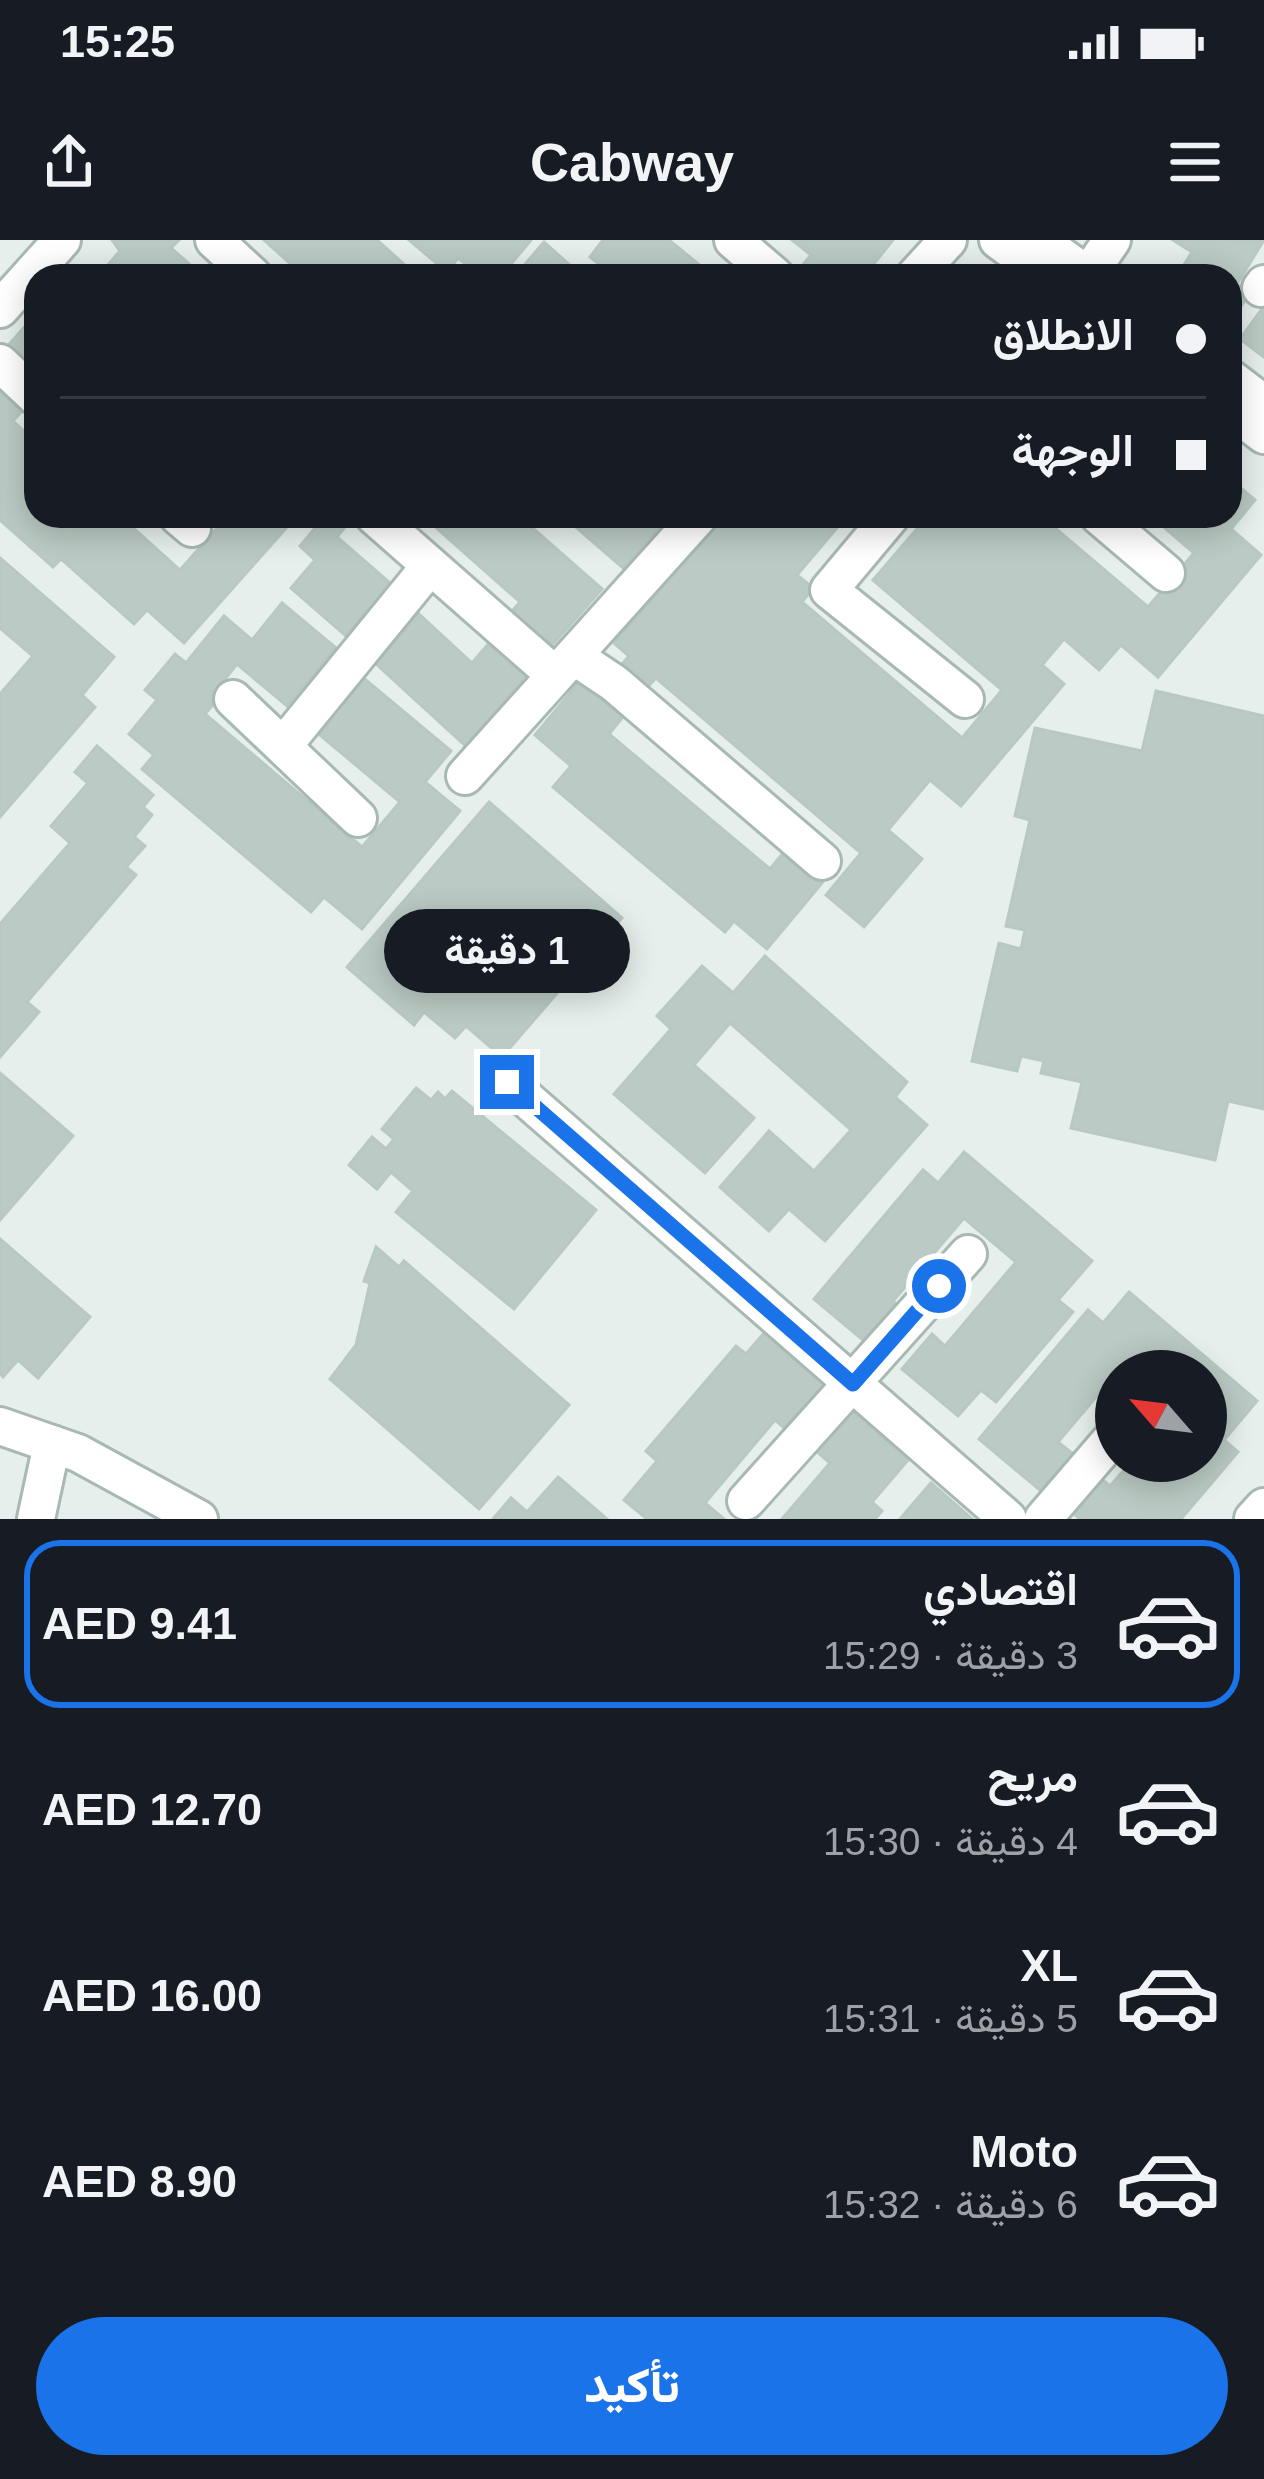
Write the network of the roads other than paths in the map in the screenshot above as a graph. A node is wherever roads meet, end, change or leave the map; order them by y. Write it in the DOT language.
graph roads {
  1 [pos="62,240"];
  2 [pos="214,240"];
  3 [pos="733,240"];
  4 [pos="948,240"];
  5 [pos="998,240"];
  6 [pos="1039,240"];
  7 [pos="40,264"];
  8 [pos="240,264"];
  9 [pos="761,264"];
  10 [pos="926,264"];
  11 [pos="1031,264"];
  12 [pos="1073,264"];
  13 [pos="24,282"];
  14 [pos="0,309"];
  15 [pos="0,363"];
  16 [pos="24,386"];
  17 [pos="387,528"];
  18 [pos="688,528"];
  19 [pos="881,528"];
  20 [pos="1113,528"];
  21 [pos="430,566"];
  22 [pos="1166,573"];
  23 [pos="565,666"];
  24 [pos="233,699"];
  25 [pos="965,700"];
  26 [pos="284,746"];
  27 [pos="464,776"];
  28 [pos="358,818"];
  29 [pos="822,861"];
  30 [pos="507,1082"];
  31 [pos="968,1254"];
  32 [pos="853,1384"];
  33 [pos="0,1426"];
  34 [pos="52,1444"];
  35 [pos="1095,1458"];
  36 [pos="746,1502"];
  37 [pos="1264,1507"];
  38 [pos="36,1519"];
  39 [pos="200,1519"];
  40 [pos="1008,1519"];
  41 [pos="1043,1519"];
  42 [pos="1253,1519"];
  1 -- 7 [label="street"];
  2 -- 8 [label="street"];
  3 -- 9 [label="street"];
  4 -- 10 [label="street"];
  5 -- 11 [label="street"];
  6 -- 12 [label="street"];
  13 -- 14 [label="street"];
  15 -- 16 [label="street"];
  17 -- 21 [label="street"];
  18 -- 23 [label="street"];
  19 -- 25 [label="street"];
  20 -- 22 [label="street"];
  21 -- 23 [label="street"];
  21 -- 26 [label="street"];
  23 -- 27 [label="street"];
  23 -- 29 [label="street"];
  24 -- 26 [label="street"];
  26 -- 28 [label="street"];
  30 -- 32 [label="street"];
  31 -- 32 [label="street"];
  32 -- 36 [label="street"];
  32 -- 40 [label="street"];
  33 -- 34 [label="street"];
  34 -- 38 [label="street"];
  34 -- 39 [label="street"];
  35 -- 41 [label="street"];
  37 -- 42 [label="street"];
}
